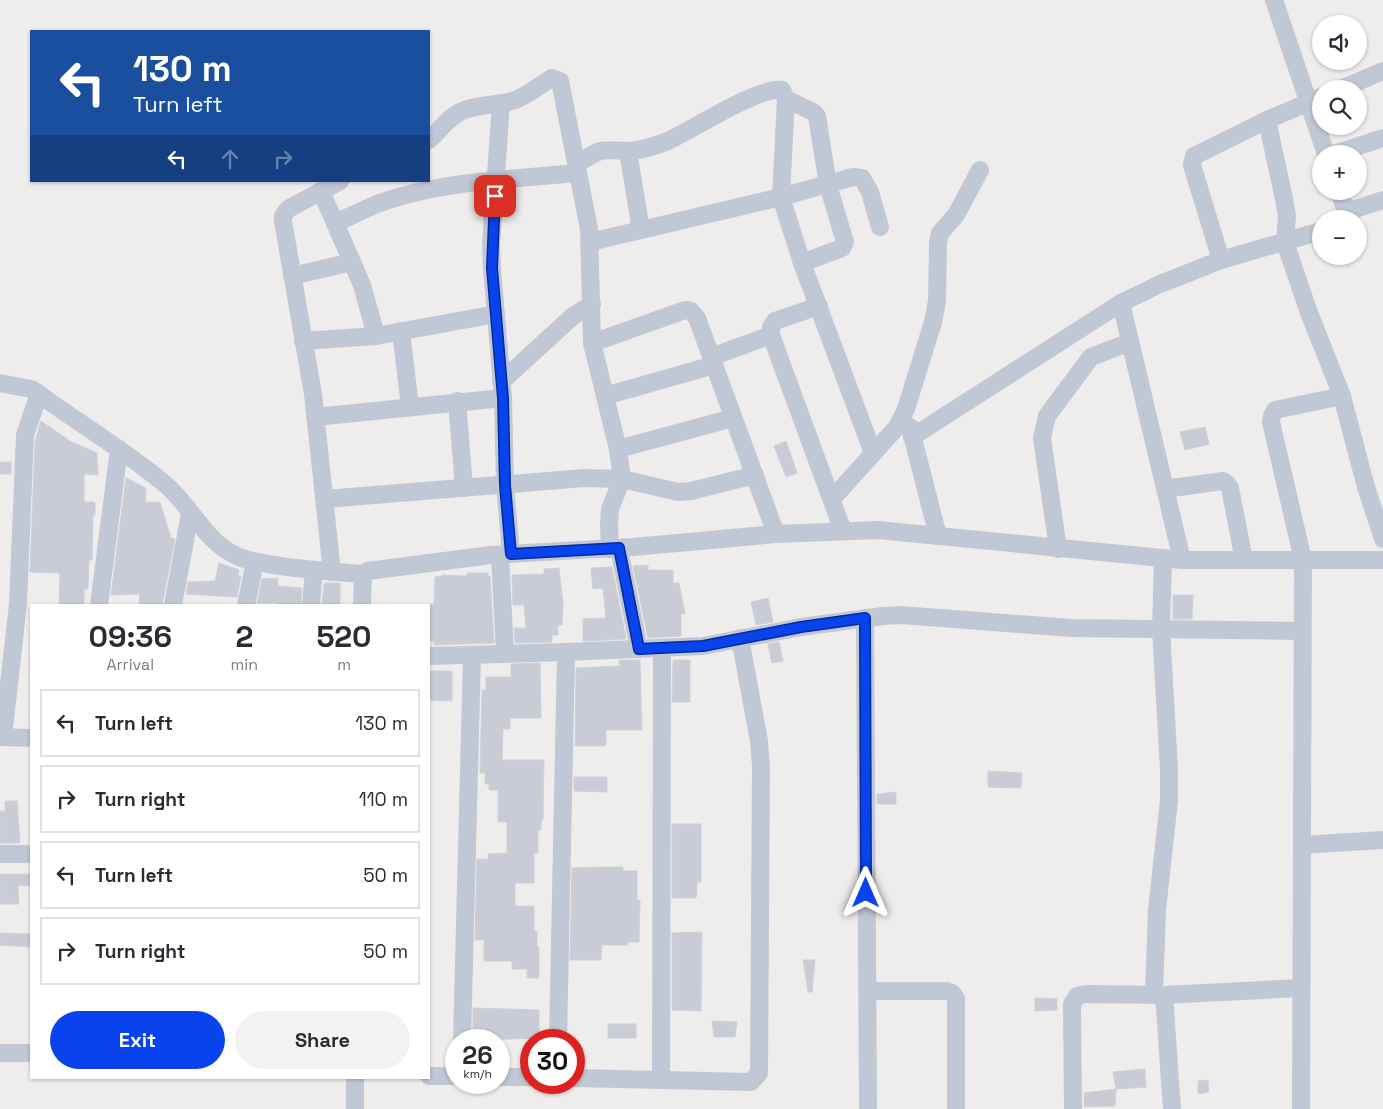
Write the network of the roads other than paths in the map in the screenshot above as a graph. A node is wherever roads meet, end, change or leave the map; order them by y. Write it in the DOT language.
graph roads {
  1 [pos="1274,0"];
  2 [pos="1383,71"];
  3 [pos="1362,80"];
  4 [pos="1312,93"];
  5 [pos="786,99"];
  6 [pos="1312,101"];
  7 [pos="501,103"];
  8 [pos="1267,120"];
  9 [pos="1383,138"];
  10 [pos="430,139"];
  11 [pos="1362,145"];
  12 [pos="628,151"];
  13 [pos="577,168"];
  14 [pos="980,170"];
  15 [pos="496,180"];
  16 [pos="338,182"];
  17 [pos="828,184"];
  18 [pos="321,191"];
  19 [pos="781,197"];
  20 [pos="1383,200"];
  21 [pos="1358,210"];
  22 [pos="335,223"];
  23 [pos="880,227"];
  24 [pos="641,230"];
  25 [pos="1312,234"];
  26 [pos="590,242"];
  27 [pos="1285,242"];
  28 [pos="1221,260"];
  29 [pos="352,262"];
  30 [pos="802,262"];
  31 [pos="292,276"];
  32 [pos="592,304"];
  33 [pos="1121,304"];
  34 [pos="819,306"];
  35 [pos="496,314"];
  36 [pos="401,331"];
  37 [pos="772,335"];
  38 [pos="376,336"];
  39 [pos="304,341"];
  40 [pos="1130,342"];
  41 [pos="592,343"];
  42 [pos="713,361"];
  43 [pos="0,383"];
  44 [pos="502,390"];
  45 [pos="39,394"];
  46 [pos="606,396"];
  47 [pos="1342,396"];
  48 [pos="457,402"];
  49 [pos="410,407"];
  50 [pos="906,409"];
  51 [pos="315,417"];
  52 [pos="734,418"];
  53 [pos="912,437"];
  54 [pos="119,449"];
  55 [pos="618,449"];
  56 [pos="873,453"];
  57 [pos="755,475"];
  58 [pos="622,479"];
  59 [pos="505,485"];
  60 [pos="464,488"];
  61 [pos="1165,489"];
  62 [pos="324,499"];
  63 [pos="832,499"];
  64 [pos="190,514"];
  65 [pos="843,531"];
  66 [pos="1382,531"];
  67 [pos="776,534"];
  68 [pos="938,536"];
  69 [pos="614,548"];
  70 [pos="1058,549"];
  71 [pos="506,554"];
  72 [pos="1163,558"];
  73 [pos="1182,560"];
  74 [pos="1244,560"];
  75 [pos="1303,560"];
  76 [pos="1383,560"];
  77 [pos="255,562"];
  78 [pos="314,570"];
  79 [pos="332,572"];
  80 [pos="363,574"];
  81 [pos="99,604"];
  82 [pos="173,604"];
  83 [pos="246,604"];
  84 [pos="312,604"];
  85 [pos="362,604"];
  86 [pos="865,618"];
  87 [pos="1161,629"];
  88 [pos="1302,631"];
  89 [pos="740,638"];
  90 [pos="662,648"];
  91 [pos="639,649"];
  92 [pos="566,652"];
  93 [pos="505,654"];
  94 [pos="472,655"];
  95 [pos="430,656"];
  96 [pos="1,737"];
  97 [pos="30,738"];
  98 [pos="1383,840"];
  99 [pos="1302,845"];
  100 [pos="0,854"];
  101 [pos="30,854"];
  102 [pos="1301,988"];
  103 [pos="867,991"];
  104 [pos="1159,995"];
  105 [pos="462,1029"];
  106 [pos="558,1029"];
  107 [pos="0,1053"];
  108 [pos="30,1054"];
  109 [pos="430,1076"];
  110 [pos="445,1076"];
  111 [pos="585,1078"];
  112 [pos="355,1079"];
  113 [pos="661,1080"];
  114 [pos="355,1109"];
  115 [pos="868,1109"];
  116 [pos="956,1109"];
  117 [pos="1073,1109"];
  118 [pos="1172,1109"];
  119 [pos="1301,1109"];
  1 -- 4 [label="street"];
  2 -- 3 [label="street"];
  5 -- 12 [label="street"];
  5 -- 17 [label="street"];
  5 -- 19 [label="street"];
  6 -- 8 [label="street"];
  7 -- 10 [label="street"];
  7 -- 13 [label="street"];
  7 -- 15 [label="street"];
  8 -- 27 [label="street"];
  8 -- 28 [label="street"];
  9 -- 11 [label="street"];
  12 -- 13 [label="street"];
  12 -- 24 [label="street"];
  13 -- 15 [label="street"];
  13 -- 26 [label="street"];
  14 -- 50 [label="street"];
  15 -- 22 [label="street"];
  15 -- 35 [label="street"];
  16 -- 18 [label="street"];
  17 -- 19 [label="street"];
  17 -- 23 [label="street"];
  17 -- 30 [label="street"];
  18 -- 22 [label="street"];
  18 -- 31 [label="street"];
  19 -- 24 [label="street"];
  19 -- 30 [label="street"];
  20 -- 21 [label="street"];
  22 -- 29 [label="street"];
  24 -- 26 [label="street"];
  25 -- 27 [label="street"];
  26 -- 32 [label="street"];
  27 -- 28 [label="street"];
  27 -- 47 [label="street"];
  28 -- 33 [label="street"];
  29 -- 31 [label="street"];
  29 -- 38 [label="street"];
  30 -- 34 [label="street"];
  31 -- 39 [label="street"];
  32 -- 41 [label="street"];
  32 -- 44 [label="street"];
  33 -- 40 [label="street"];
  33 -- 53 [label="street"];
  34 -- 37 [label="street"];
  34 -- 56 [label="street"];
  35 -- 36 [label="street"];
  35 -- 44 [label="street"];
  36 -- 38 [label="street"];
  36 -- 49 [label="street"];
  37 -- 42 [label="street"];
  37 -- 63 [label="street"];
  38 -- 39 [label="street"];
  39 -- 51 [label="street"];
  40 -- 61 [label="street"];
  40 -- 70 [label="street"];
  41 -- 42 [label="street"];
  41 -- 46 [label="street"];
  42 -- 46 [label="street"];
  42 -- 52 [label="street"];
  43 -- 45 [label="street"];
  44 -- 48 [label="street"];
  44 -- 59 [label="street"];
  45 -- 54 [label="street"];
  45 -- 96 [label="street"];
  46 -- 55 [label="street"];
  47 -- 66 [label="street"];
  47 -- 75 [label="street"];
  48 -- 49 [label="street"];
  48 -- 60 [label="street"];
  49 -- 51 [label="street"];
  50 -- 53 [label="street"];
  50 -- 56 [label="street"];
  51 -- 62 [label="street"];
  52 -- 55 [label="street"];
  52 -- 57 [label="street"];
  53 -- 68 [label="street"];
  54 -- 64 [label="street"];
  54 -- 81 [label="street"];
  55 -- 58 [label="street"];
  56 -- 63 [label="street"];
  57 -- 58 [label="street"];
  57 -- 67 [label="street"];
  58 -- 59 [label="street"];
  58 -- 69 [label="street"];
  59 -- 60 [label="street"];
  59 -- 71 [label="street"];
  60 -- 62 [label="street"];
  61 -- 73 [label="street"];
  61 -- 74 [label="street"];
  62 -- 79 [label="street"];
  63 -- 65 [label="street"];
  64 -- 77 [label="street"];
  64 -- 82 [label="street"];
  65 -- 67 [label="street"];
  65 -- 68 [label="street"];
  67 -- 69 [label="street"];
  68 -- 70 [label="street"];
  69 -- 71 [label="street"];
  69 -- 91 [label="street"];
  70 -- 72 [label="street"];
  71 -- 80 [label="street"];
  71 -- 93 [label="street"];
  72 -- 73 [label="street"];
  72 -- 87 [label="street"];
  73 -- 74 [label="street"];
  74 -- 75 [label="street"];
  75 -- 76 [label="street"];
  75 -- 88 [label="street"];
  77 -- 78 [label="street"];
  77 -- 83 [label="street"];
  78 -- 79 [label="street"];
  78 -- 84 [label="street"];
  79 -- 80 [label="street"];
  80 -- 85 [label="street"];
  86 -- 87 [label="street"];
  86 -- 89 [label="street"];
  86 -- 103 [label="street"];
  87 -- 88 [label="street"];
  87 -- 104 [label="street"];
  88 -- 99 [label="street"];
  89 -- 90 [label="street"];
  89 -- 113 [label="street"];
  90 -- 91 [label="street"];
  90 -- 113 [label="street"];
  91 -- 92 [label="street"];
  92 -- 93 [label="street"];
  92 -- 106 [label="street"];
  93 -- 94 [label="street"];
  94 -- 95 [label="street"];
  94 -- 105 [label="street"];
  96 -- 97 [label="street"];
  98 -- 99 [label="street"];
  99 -- 102 [label="street"];
  100 -- 101 [label="street"];
  102 -- 104 [label="street"];
  102 -- 119 [label="street"];
  103 -- 115 [label="street"];
  103 -- 116 [label="street"];
  104 -- 117 [label="street"];
  104 -- 118 [label="street"];
  107 -- 108 [label="street"];
  109 -- 110 [label="street"];
  111 -- 113 [label="street"];
  112 -- 114 [label="street"];
}
